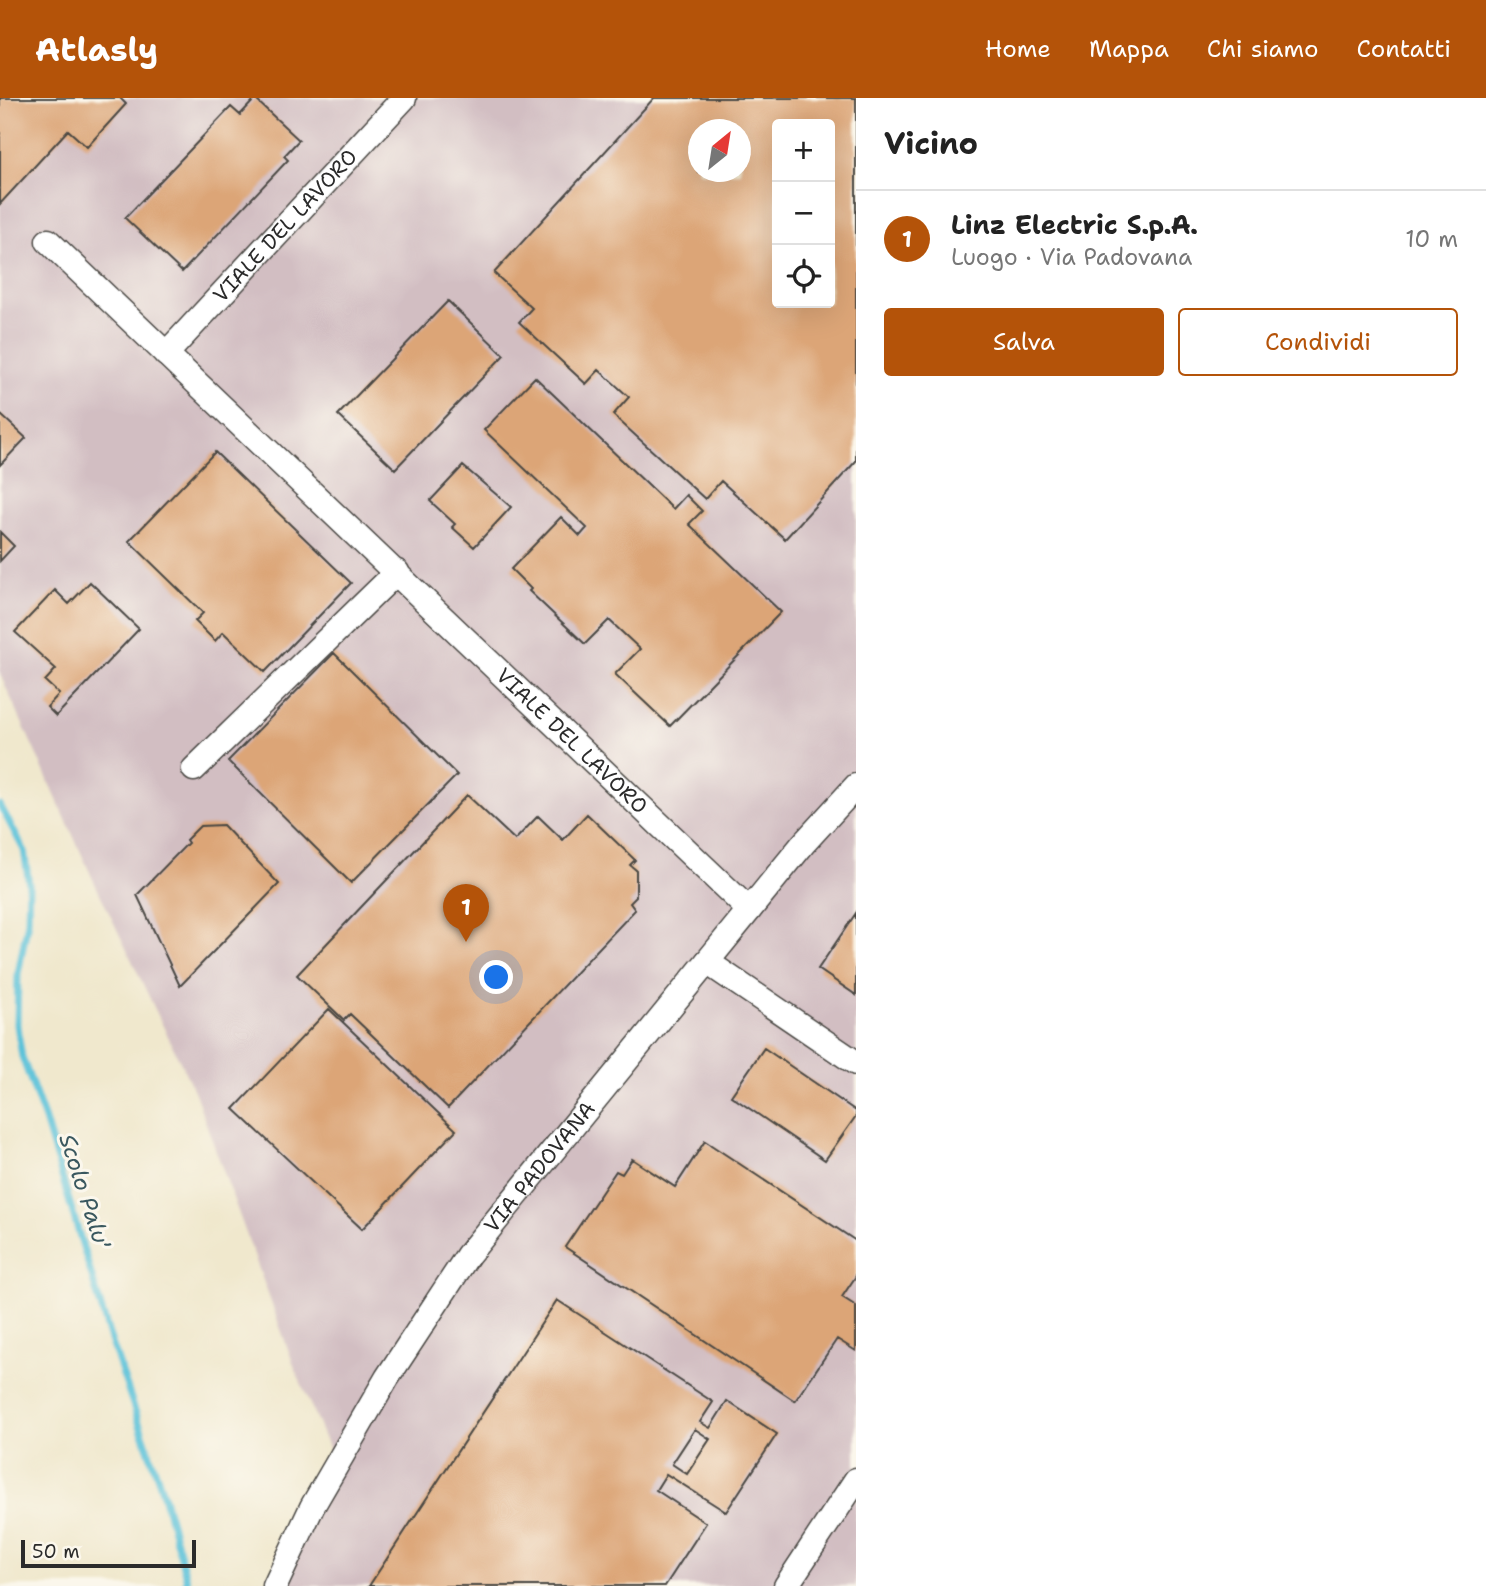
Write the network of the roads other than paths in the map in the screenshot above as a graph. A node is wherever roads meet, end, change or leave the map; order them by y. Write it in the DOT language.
graph roads {
  1 [pos="404,98"];
  2 [pos="48,242"];
  3 [pos="166,354"];
  4 [pos="397,572"];
  5 [pos="194,769"];
  6 [pos="856,786"];
  7 [pos="749,910"];
  8 [pos="707,962"];
  9 [pos="856,1063"];
  10 [pos="856,1480"];
  11 [pos="275,1586"];
  12 [pos="786,1586"];
  1 -- 3 [label="street, VIALE DEL LAVORO"];
  2 -- 3 [label="street, VIALE DEL LAVORO"];
  3 -- 4 [label="street, VIALE DEL LAVORO"];
  4 -- 5 [label="street"];
  4 -- 7 [label="street, VIALE DEL LAVORO"];
  6 -- 7 [label="street, VIA PADOVANA"];
  7 -- 8 [label="street, VIA PADOVANA"];
  8 -- 9 [label="street"];
  8 -- 11 [label="street, VIA PADOVANA"];
  10 -- 12 [label="street"];
}
